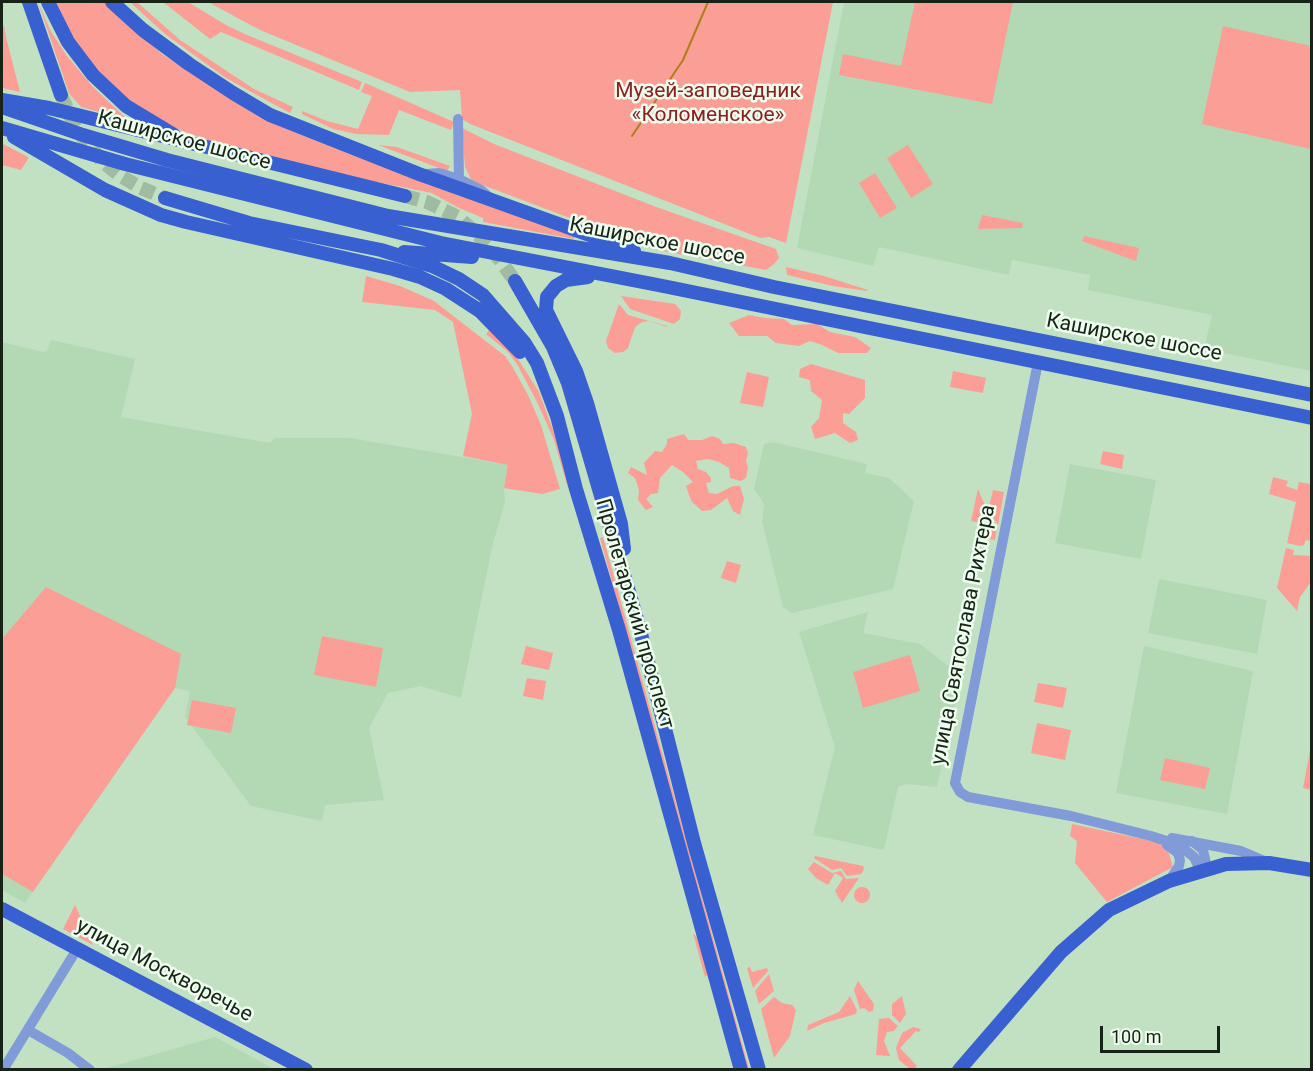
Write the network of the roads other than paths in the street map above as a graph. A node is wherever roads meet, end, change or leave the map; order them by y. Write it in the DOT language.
graph roads {
  1 [pos="29,2"];
  2 [pos="48,2"];
  3 [pos="112,2"];
  4 [pos="62,95"];
  5 [pos="2,100"];
  6 [pos="2,107"];
  7 [pos="458,119"];
  8 [pos="2,129"];
  9 [pos="192,144"];
  10 [pos="419,174"];
  11 [pos="459,179"];
  12 [pos="405,196"];
  13 [pos="165,198"];
  14 [pos="495,202"];
  15 [pos="381,250"];
  16 [pos="525,261"];
  17 [pos="670,263"];
  18 [pos="609,276"];
  19 [pos="515,281"];
  20 [pos="1038,362"];
  21 [pos="548,392"];
  22 [pos="1311,395"];
  23 [pos="1311,418"];
  24 [pos="627,584"];
  25 [pos="1151,836"];
  26 [pos="1191,841"];
  27 [pos="1269,863"];
  28 [pos="1204,869"];
  29 [pos="1311,870"];
  30 [pos="1169,880"];
  31 [pos="2,909"];
  32 [pos="77,949"];
  33 [pos="28,1030"];
  34 [pos="3,1070"];
  35 [pos="90,1070"];
  36 [pos="306,1070"];
  37 [pos="741,1070"];
  38 [pos="759,1070"];
  39 [pos="959,1070"];
  1 -- 4 [label="main road"];
  2 -- 9 [label="main road"];
  3 -- 10 [label="main road"];
  5 -- 9 [label="main road, Каширское шоссе"];
  6 -- 17 [label="main road, Каширское шоссе"];
  7 -- 11 [label="street"];
  8 -- 16 [label="main road, Каширское шоссе"];
  8 -- 21 [label="main road"];
  9 -- 12 [label="main road, Каширское шоссе"];
  10 -- 11 [label="street"];
  10 -- 14 [label="main road"];
  11 -- 14 [label="street"];
  13 -- 15 [label="main road"];
  14 -- 17 [label="main road"];
  15 -- 16 [label="main road"];
  15 -- 21 [label="main road, Пролетарский проспект"];
  16 -- 18 [label="main road, Каширское шоссе"];
  17 -- 22 [label="main road, Каширское шоссе"];
  18 -- 20 [label="main road, Каширское шоссе"];
  18 -- 24 [label="main road"];
  19 -- 24 [label="main road, Пролетарский проспект"];
  20 -- 23 [label="main road, Каширское шоссе"];
  20 -- 25 [label="street, улица Святослава Рихтера"];
  21 -- 37 [label="main road, Пролетарский проспект"];
  24 -- 38 [label="main road, Пролетарский проспект"];
  25 -- 26 [label="street"];
  25 -- 28 [label="street"];
  25 -- 30 [label="street"];
  26 -- 27 [label="street"];
  26 -- 28 [label="street"];
  27 -- 28 [label="main road"];
  27 -- 29 [label="main road"];
  28 -- 30 [label="main road"];
  30 -- 39 [label="main road"];
  31 -- 32 [label="main road, улица Москворечье"];
  32 -- 33 [label="street"];
  32 -- 36 [label="main road, улица Москворечье"];
  33 -- 34 [label="street"];
  33 -- 35 [label="street"];
}
